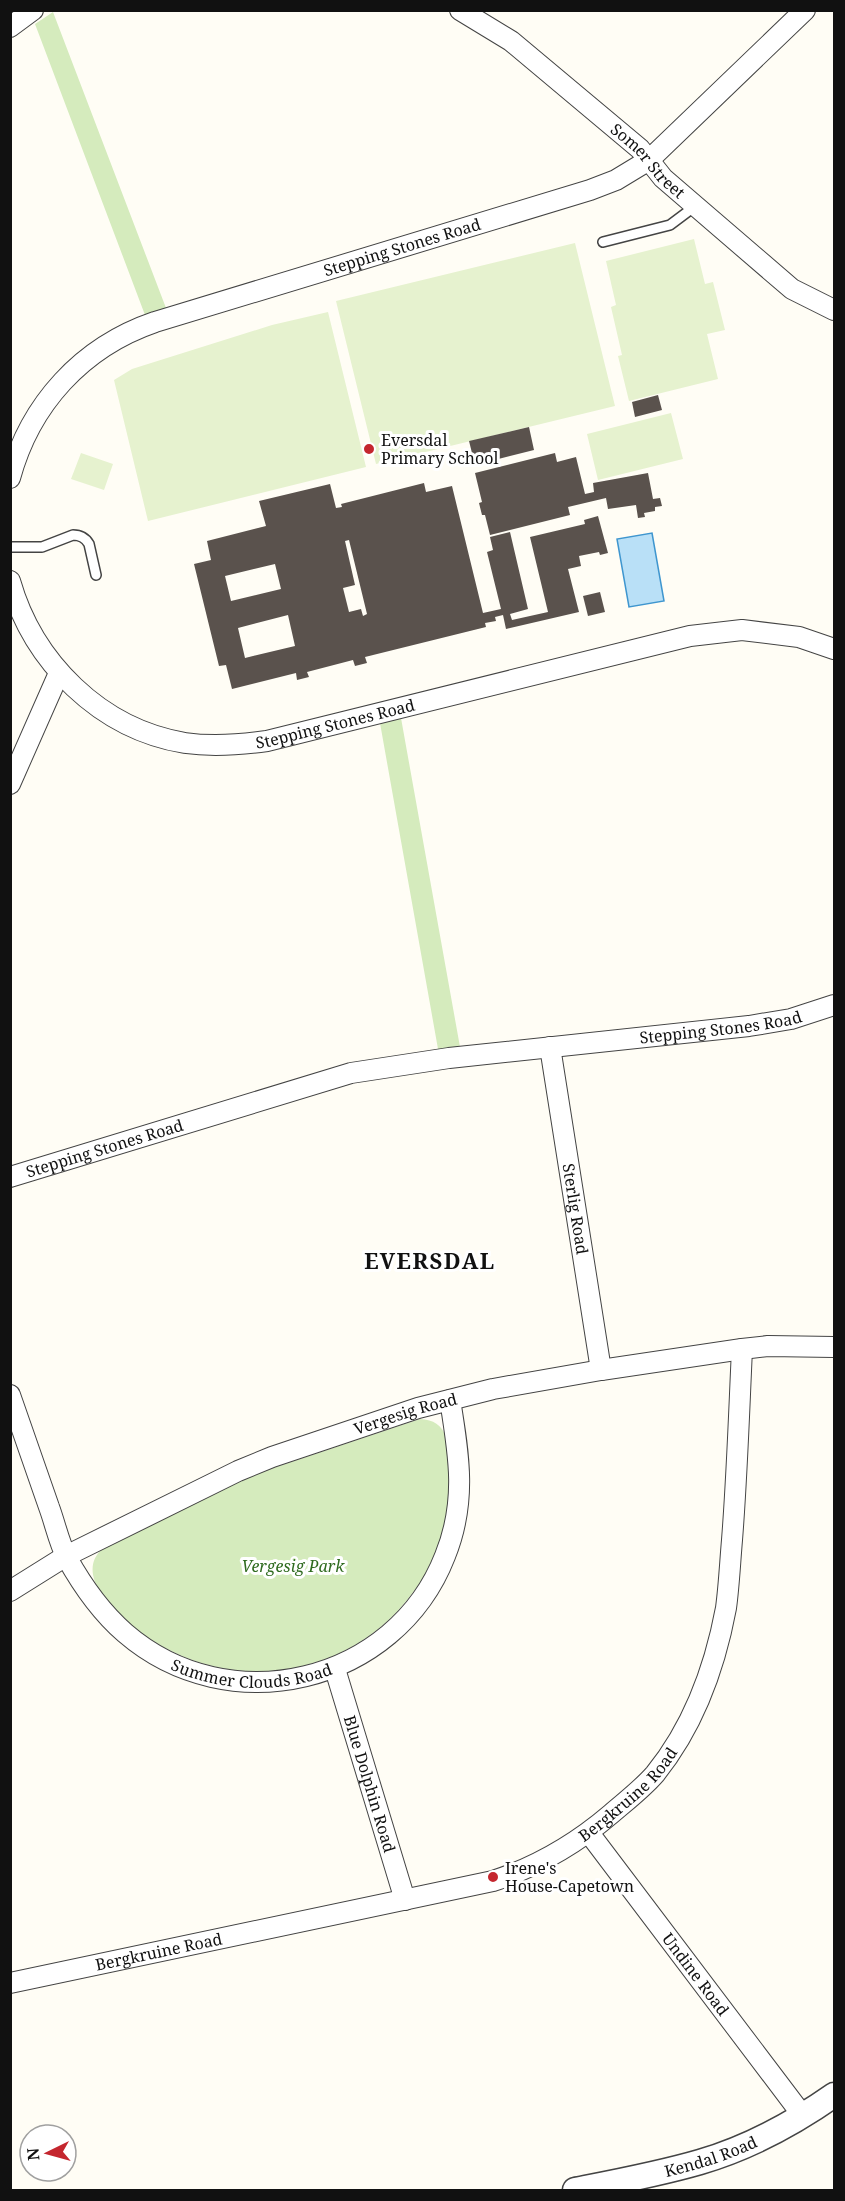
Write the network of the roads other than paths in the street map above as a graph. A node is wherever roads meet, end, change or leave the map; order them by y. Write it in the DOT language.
graph roads {
  1 [pos="33,10"];
  2 [pos="460,10"];
  3 [pos="805,10"];
  4 [pos="10,27"];
  5 [pos="649,160"];
  6 [pos="694,207"];
  7 [pos="603,242"];
  8 [pos="834,310"];
  9 [pos="10,478"];
  10 [pos="10,547"];
  11 [pos="96,575"];
  12 [pos="10,581"];
  13 [pos="834,649"];
  14 [pos="59,673"];
  15 [pos="10,784"];
  16 [pos="834,1005"];
  17 [pos="550,1047"];
  18 [pos="10,1177"];
  19 [pos="834,1347"];
  20 [pos="742,1349"];
  21 [pos="601,1370"];
  22 [pos="10,1395"];
  23 [pos="450,1400"];
  24 [pos="66,1556"];
  25 [pos="10,1591"];
  26 [pos="335,1668"];
  27 [pos="589,1833"];
  28 [pos="405,1900"];
  29 [pos="10,1983"];
  30 [pos="834,2095"];
  31 [pos="802,2115"];
  32 [pos="575,2190"];
  1 -- 4 [label="street"];
  2 -- 5 [label="street, Somer Street"];
  3 -- 5 [label="street, Stepping Stones Road"];
  5 -- 6 [label="street, Somer Street"];
  5 -- 9 [label="street, Stepping Stones Road"];
  6 -- 7 [label="lane"];
  6 -- 8 [label="street, Somer Street"];
  10 -- 11 [label="lane"];
  12 -- 14 [label="street, Stepping Stones Road"];
  13 -- 14 [label="street, Stepping Stones Road"];
  14 -- 15 [label="street"];
  16 -- 17 [label="street, Stepping Stones Road"];
  17 -- 18 [label="street, Stepping Stones Road"];
  17 -- 21 [label="street, Sterlig Road"];
  19 -- 20 [label="street, Vergesig Road"];
  20 -- 21 [label="street, Vergesig Road"];
  20 -- 27 [label="street, Bergkruine Road"];
  21 -- 23 [label="street, Vergesig Road"];
  22 -- 24 [label="street, Summer Clouds Road"];
  23 -- 24 [label="street, Vergesig Road"];
  23 -- 26 [label="street, Summer Clouds Road"];
  24 -- 25 [label="street, Vergesig Road"];
  24 -- 26 [label="street, Summer Clouds Road"];
  26 -- 28 [label="street, Blue Dolphin Road"];
  27 -- 28 [label="street, Bergkruine Road"];
  27 -- 31 [label="street, Undine Road"];
  28 -- 29 [label="street, Bergkruine Road"];
  30 -- 31 [label="street, Kendal Road"];
  31 -- 32 [label="street, Kendal Road"];
}
